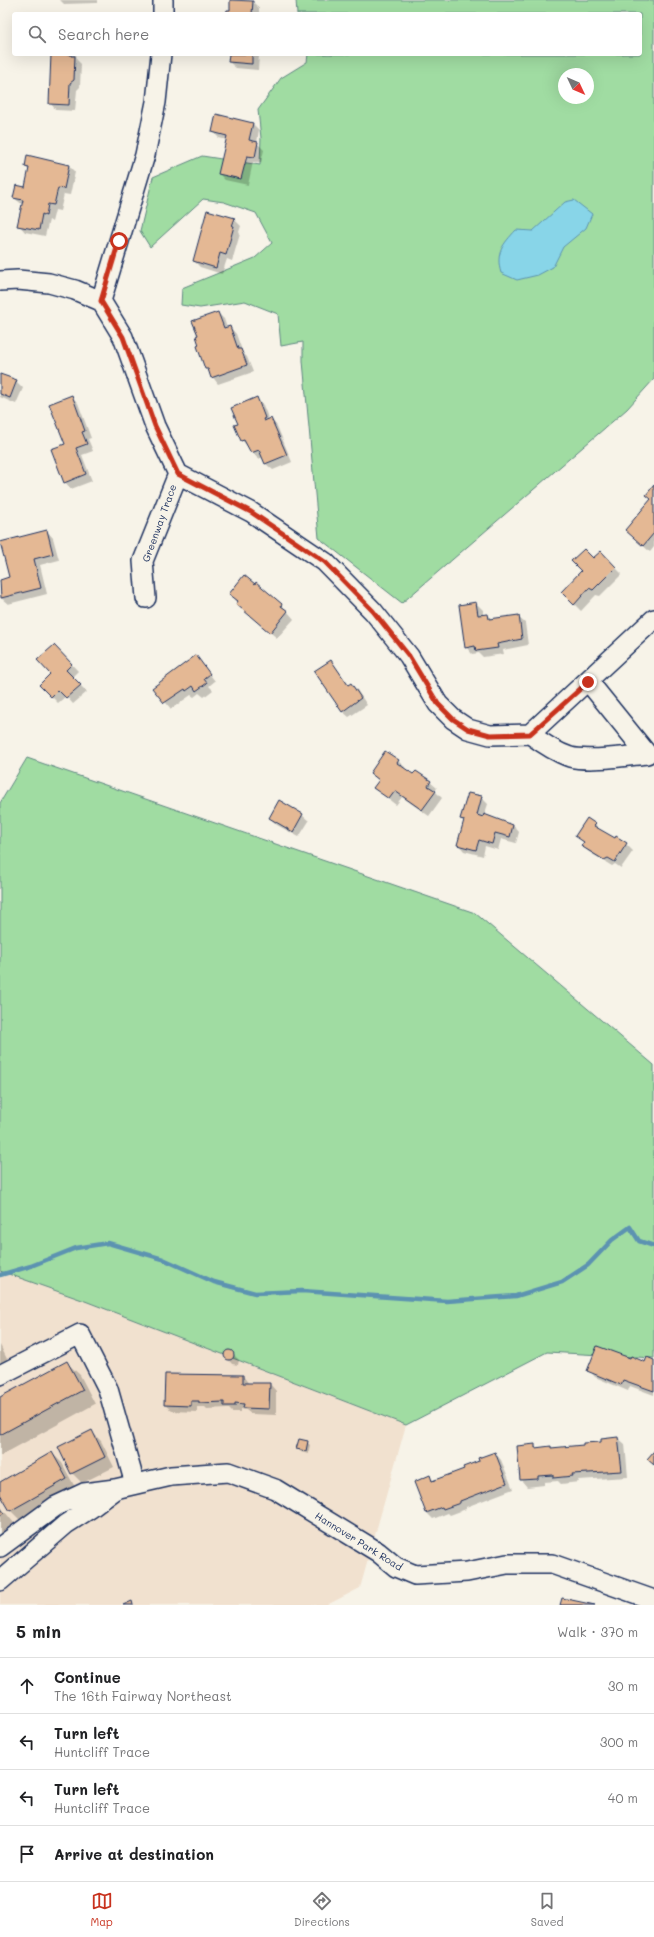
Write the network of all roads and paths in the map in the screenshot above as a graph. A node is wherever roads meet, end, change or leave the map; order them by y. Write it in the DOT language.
graph roads {
  1 [pos="163,0"];
  2 [pos="163,12"];
  3 [pos="161,56"];
  4 [pos="0,281"];
  5 [pos="101,301"];
  6 [pos="178,474"];
  7 [pos="146,598"];
  8 [pos="654,619"];
  9 [pos="588,682"];
  10 [pos="530,734"];
  11 [pos="651,756"];
  12 [pos="0,1376"];
  13 [pos="134,1484"];
  14 [pos="115,1489"];
  15 [pos="0,1547"];
  16 [pos="0,1581"];
  17 [pos="654,1600"];
  1 -- 2 [label="street"];
  3 -- 5 [label="street"];
  4 -- 5 [label="street"];
  5 -- 6 [label="street"];
  6 -- 7 [label="street, Greenway Trace"];
  6 -- 10 [label="street"];
  8 -- 9 [label="street"];
  9 -- 10 [label="street"];
  9 -- 11 [label="street"];
  10 -- 11 [label="street"];
  12 -- 13 [label="street"];
  13 -- 14 [label="street, Hannover Park Road"];
  13 -- 17 [label="street, Hannover Park Road"];
  14 -- 15 [label="street, Hannover Park Road"];
  14 -- 16 [label="street, Hannover Park Road"];
}
